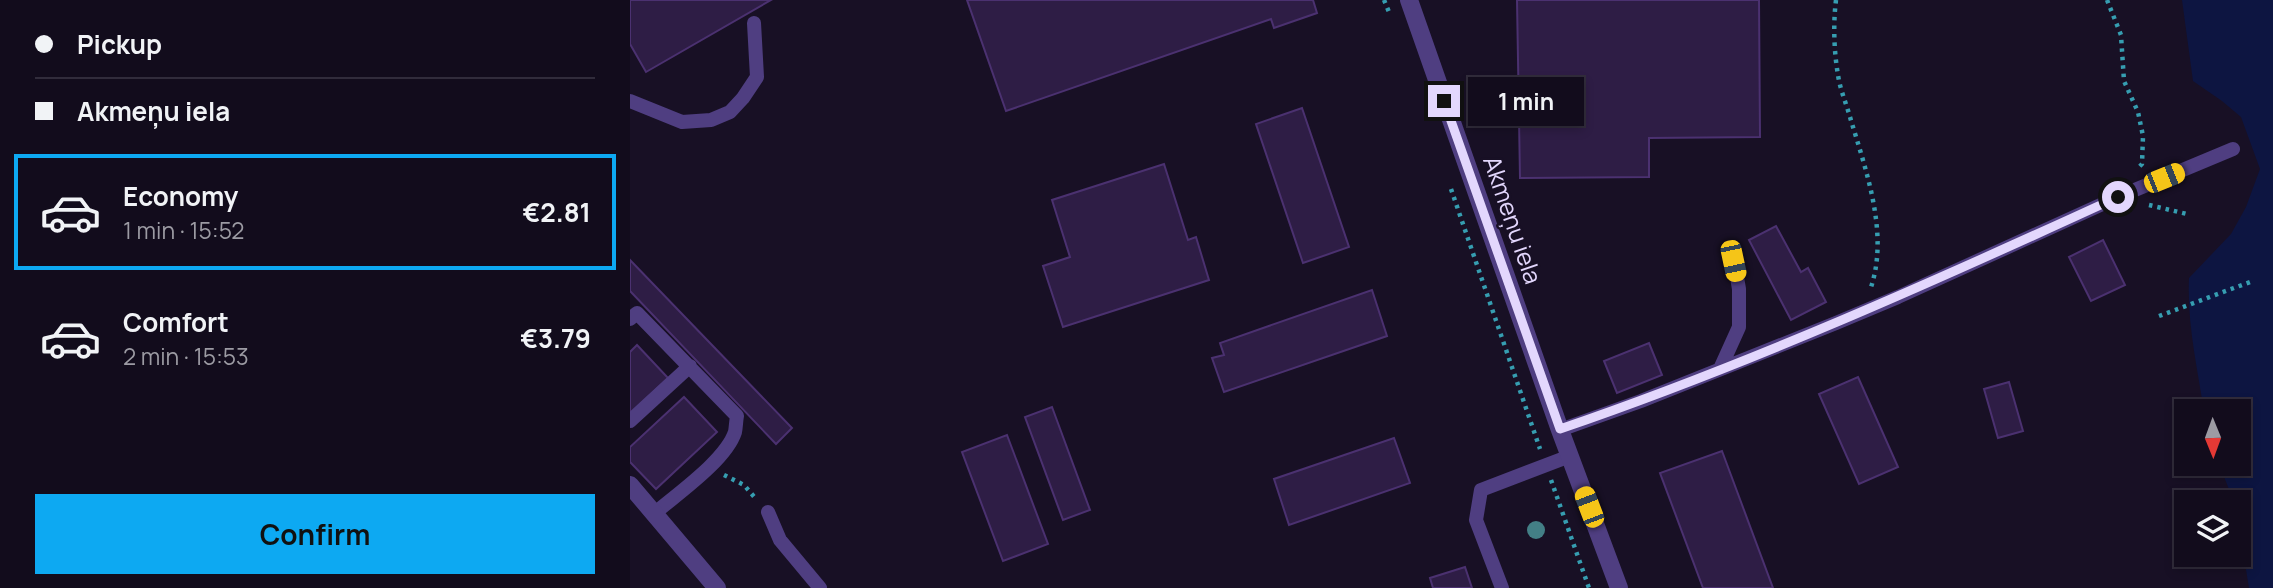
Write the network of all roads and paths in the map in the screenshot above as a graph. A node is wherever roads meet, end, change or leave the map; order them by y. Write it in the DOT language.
graph roads {
  1 [pos="1384,0"];
  2 [pos="1409,0"];
  3 [pos="1836,0"];
  4 [pos="2107,0"];
  5 [pos="754,23"];
  6 [pos="1393,23"];
  7 [pos="630,101"];
  8 [pos="2233,149"];
  9 [pos="1447,178"];
  10 [pos="2118,197"];
  11 [pos="2187,215"];
  12 [pos="1732,248"];
  13 [pos="2250,282"];
  14 [pos="1863,310"];
  15 [pos="2159,316"];
  16 [pos="630,319"];
  17 [pos="690,366"];
  18 [pos="1720,369"];
  19 [pos="630,421"];
  20 [pos="1560,429"];
  21 [pos="1570,456"];
  22 [pos="1545,464"];
  23 [pos="709,468"];
  24 [pos="630,485"];
  25 [pos="768,512"];
  26 [pos="655,513"];
  27 [pos="717,588"];
  28 [pos="820,588"];
  29 [pos="1502,588"];
  30 [pos="1589,588"];
  31 [pos="1619,588"];
  1 -- 6 [label="path"];
  2 -- 20 [label="street, Akmeņu iela"];
  3 -- 14 [label="path"];
  4 -- 10 [label="path"];
  5 -- 7 [label="lane"];
  8 -- 10 [label="lane"];
  9 -- 22 [label="path"];
  10 -- 11 [label="path"];
  10 -- 14 [label="lane"];
  12 -- 18 [label="lane"];
  13 -- 15 [label="path"];
  14 -- 18 [label="lane"];
  16 -- 17 [label="lane"];
  17 -- 19 [label="lane"];
  17 -- 23 [label="lane"];
  18 -- 20 [label="lane"];
  20 -- 21 [label="street, Akmeņu iela"];
  21 -- 22 [label="lane"];
  21 -- 31 [label="street, Akmeņu iela"];
  22 -- 29 [label="lane"];
  22 -- 30 [label="path"];
  23 -- 25 [label="path"];
  23 -- 26 [label="lane"];
  24 -- 26 [label="street"];
  25 -- 28 [label="lane"];
  26 -- 27 [label="street"];
}
